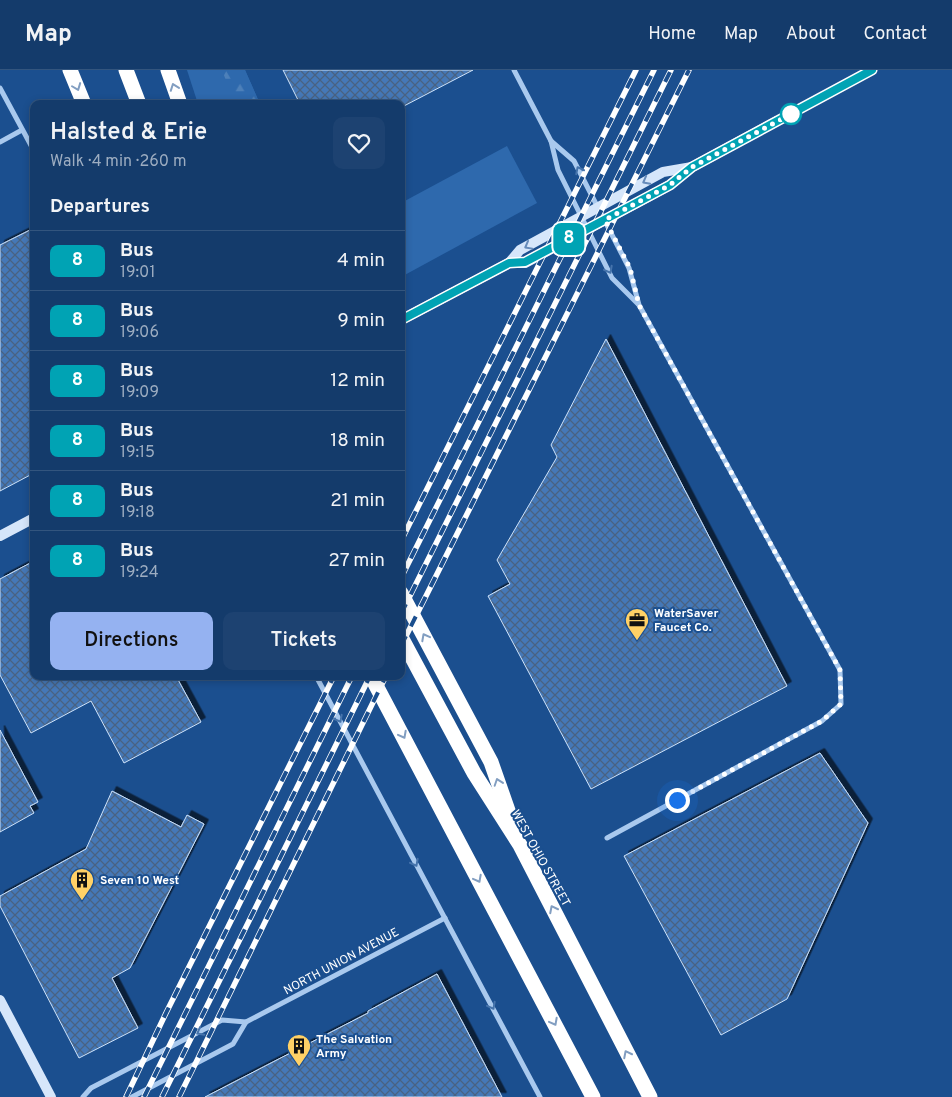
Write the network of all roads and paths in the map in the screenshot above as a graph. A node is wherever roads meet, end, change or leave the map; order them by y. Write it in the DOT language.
graph roads {
  1 [pos="70,70"];
  2 [pos="126,70"];
  3 [pos="168,70"];
  4 [pos="514,70"];
  5 [pos="0,88"];
  6 [pos="82,100"];
  7 [pos="137,100"];
  8 [pos="179,100"];
  9 [pos="777,121"];
  10 [pos="22,130"];
  11 [pos="551,140"];
  12 [pos="0,142"];
  13 [pos="30,144"];
  14 [pos="692,167"];
  15 [pos="598,207"];
  16 [pos="581,217"];
  17 [pos="605,220"];
  18 [pos="588,229"];
  19 [pos="509,263"];
  20 [pos="639,305"];
  21 [pos="405,318"];
  22 [pos="30,520"];
  23 [pos="0,536"];
  24 [pos="405,601"];
  25 [pos="405,644"];
  26 [pos="318,680"];
  27 [pos="374,680"];
  28 [pos="607,838"];
  29 [pos="520,845"];
  30 [pos="445,918"];
  31 [pos="0,1000"];
  32 [pos="246,1022"];
  33 [pos="51,1097"];
  34 [pos="83,1097"];
  35 [pos="132,1097"];
  36 [pos="540,1097"];
  37 [pos="593,1097"];
  38 [pos="650,1097"];
  1 -- 6 [label="highway, one-way"];
  2 -- 7 [label="highway"];
  8 -- 3 [label="highway, one-way"];
  4 -- 11 [label="street"];
  5 -- 10 [label="street"];
  9 -- 14 [label="main road"];
  10 -- 12 [label="street"];
  10 -- 13 [label="street"];
  15 -- 11 [label="street, one-way"];
  11 -- 16 [label="street"];
  14 -- 15 [label="main road, one-way"];
  14 -- 17 [label="main road"];
  15 -- 16 [label="main road"];
  15 -- 17 [label="street"];
  16 -- 18 [label="street"];
  16 -- 19 [label="main road, one-way"];
  17 -- 18 [label="main road"];
  17 -- 20 [label="street"];
  18 -- 19 [label="main road"];
  18 -- 20 [label="street, one-way"];
  19 -- 21 [label="main road"];
  20 -- 28 [label="street"];
  22 -- 23 [label="main road"];
  29 -- 24 [label="highway, one-way"];
  25 -- 29 [label="highway, WEST OHIO STREET"];
  26 -- 30 [label="street, one-way"];
  27 -- 37 [label="highway, one-way"];
  38 -- 29 [label="highway, WEST OHIO STREET, one-way"];
  30 -- 32 [label="street, NORTH UNION AVENUE"];
  30 -- 36 [label="street, one-way"];
  31 -- 33 [label="main road"];
  32 -- 34 [label="street, one-way"];
  32 -- 35 [label="street"];
}
